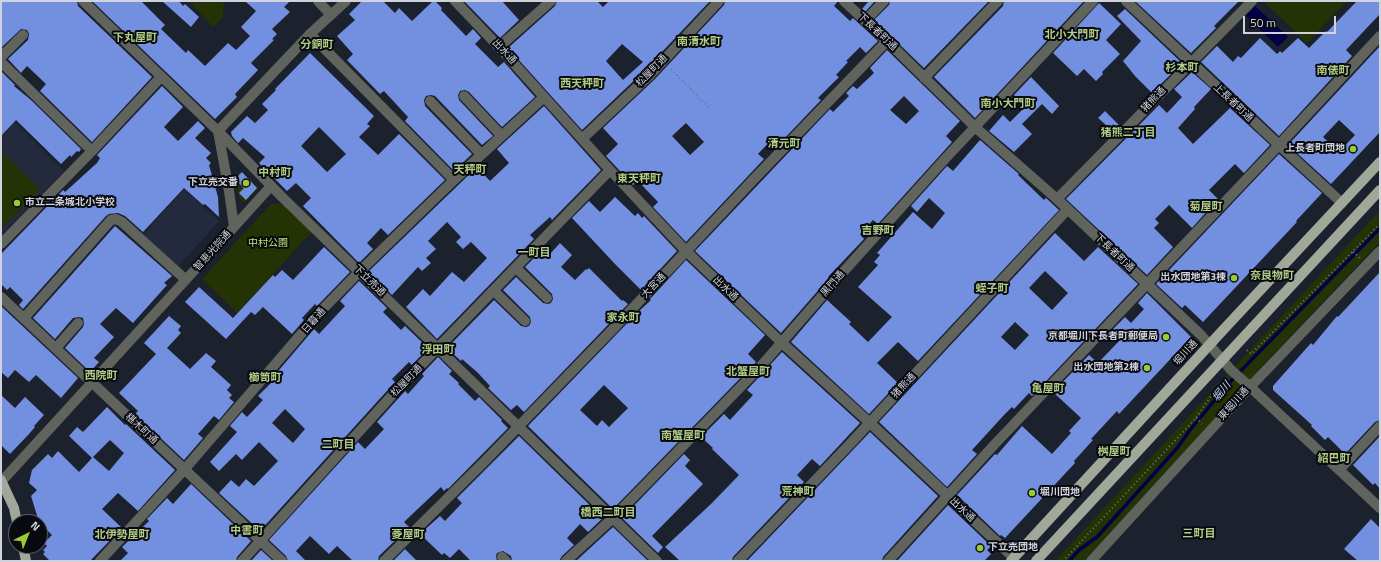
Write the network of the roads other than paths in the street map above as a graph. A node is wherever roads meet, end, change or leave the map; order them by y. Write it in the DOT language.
graph roads {
  1 [pos="83,1"];
  2 [pos="318,1"];
  3 [pos="346,1"];
  4 [pos="455,1"];
  5 [pos="551,1"];
  6 [pos="719,1"];
  7 [pos="844,1"];
  8 [pos="884,1"];
  9 [pos="998,1"];
  10 [pos="1093,1"];
  11 [pos="1126,1"];
  12 [pos="1252,1"];
  13 [pos="331,15"];
  14 [pos="865,21"];
  15 [pos="310,34"];
  16 [pos="23,35"];
  17 [pos="1380,36"];
  18 [pos="888,41"];
  19 [pos="499,47"];
  20 [pos="1,56"];
  21 [pos="1,62"];
  22 [pos="1191,62"];
  23 [pos="162,77"];
  24 [pos="924,78"];
  25 [pos="464,96"];
  26 [pos="544,97"];
  27 [pos="430,101"];
  28 [pos="975,127"];
  29 [pos="218,131"];
  30 [pos="502,135"];
  31 [pos="582,139"];
  32 [pos="1279,146"];
  33 [pos="92,151"];
  34 [pos="481,154"];
  35 [pos="1380,162"];
  36 [pos="610,170"];
  37 [pos="454,180"];
  38 [pos="271,186"];
  39 [pos="1380,190"];
  40 [pos="1057,199"];
  41 [pos="1342,203"];
  42 [pos="1068,209"];
  43 [pos="234,228"];
  44 [pos="1,244"];
  45 [pos="1380,250"];
  46 [pos="686,252"];
  47 [pos="516,268"];
  48 [pos="359,272"];
  49 [pos="186,280"];
  50 [pos="1147,284"];
  51 [pos="494,291"];
  52 [pos="1,297"];
  53 [pos="546,298"];
  54 [pos="24,318"];
  55 [pos="525,321"];
  56 [pos="78,323"];
  57 [pos="782,342"];
  58 [pos="1210,345"];
  59 [pos="56,348"];
  60 [pos="438,349"];
  61 [pos="1222,359"];
  62 [pos="92,383"];
  63 [pos="1248,386"];
  64 [pos="870,423"];
  65 [pos="518,426"];
  66 [pos="1380,426"];
  67 [pos="184,470"];
  68 [pos="1339,470"];
  69 [pos="1,480"];
  70 [pos="948,496"];
  71 [pos="1380,508"];
  72 [pos="15,514"];
  73 [pos="613,518"];
  74 [pos="261,541"];
  75 [pos="1012,560"];
  76 [pos="100,561"];
  77 [pos="242,561"];
  78 [pos="282,561"];
  79 [pos="384,561"];
  80 [pos="566,561"];
  81 [pos="656,561"];
  82 [pos="738,561"];
  83 [pos="888,561"];
  84 [pos="1036,561"];
  85 [pos="1092,561"];
  1 -- 23 [label="street, 下立売通"];
  2 -- 13 [label="street"];
  3 -- 13 [label="street"];
  4 -- 19 [label="street, 出水通"];
  5 -- 19 [label="street"];
  6 -- 31 [label="street, 松屋町通"];
  7 -- 14 [label="street, 下長者町通"];
  8 -- 14 [label="street"];
  9 -- 24 [label="street"];
  10 -- 28 [label="street, 黒門通"];
  11 -- 22 [label="street, 上長者町通"];
  12 -- 22 [label="street, 猪熊通"];
  13 -- 15 [label="street"];
  14 -- 18 [label="street, 下長者町通"];
  15 -- 29 [label="street"];
  15 -- 37 [label="street"];
  16 -- 20 [label="street"];
  17 -- 32 [label="street"];
  18 -- 24 [label="street, 下長者町通"];
  18 -- 46 [label="street, 大宮通"];
  19 -- 26 [label="street, 出水通"];
  21 -- 33 [label="street"];
  22 -- 32 [label="street, 上長者町通"];
  22 -- 40 [label="street, 猪熊通"];
  23 -- 29 [label="street, 下立売通"];
  23 -- 33 [label="street"];
  24 -- 28 [label="street, 下長者町通"];
  25 -- 30 [label="street"];
  26 -- 30 [label="street, 日暮通"];
  26 -- 31 [label="street, 出水通"];
  27 -- 34 [label="street"];
  28 -- 40 [label="street, 下長者町通"];
  28 -- 57 [label="street, 黒門通"];
  29 -- 38 [label="street, 下立売通"];
  29 -- 43 [label="street, 智恵光院通"];
  30 -- 34 [label="street, 日暮通"];
  31 -- 36 [label="street, 出水通"];
  32 -- 41 [label="street, 上長者町通"];
  32 -- 50 [label="street"];
  33 -- 44 [label="street"];
  34 -- 37 [label="street, 日暮通"];
  35 -- 41 [label="main road, 堀川通"];
  36 -- 46 [label="street, 出水通"];
  36 -- 47 [label="street, 松屋町通"];
  37 -- 48 [label="street, 日暮通"];
  38 -- 43 [label="street"];
  38 -- 48 [label="street, 下立売通"];
  39 -- 61 [label="main road"];
  40 -- 42 [label="street, 下長者町通"];
  41 -- 58 [label="main road, 堀川通"];
  42 -- 50 [label="street, 下長者町通"];
  42 -- 64 [label="street, 猪熊通"];
  43 -- 49 [label="street, 智恵光院通"];
  45 -- 63 [label="street, 東堀川通"];
  46 -- 57 [label="street, 出水通"];
  46 -- 65 [label="street, 大宮通"];
  47 -- 51 [label="street, 松屋町通"];
  47 -- 53 [label="street"];
  48 -- 60 [label="street, 下立売通"];
  48 -- 67 [label="street, 日暮通"];
  49 -- 54 [label="street"];
  49 -- 62 [label="street, 智恵光院通"];
  50 -- 58 [label="street, 下長者町通"];
  50 -- 70 [label="street"];
  51 -- 55 [label="street"];
  51 -- 60 [label="street, 松屋町通"];
  52 -- 54 [label="street, 椹木町通"];
  54 -- 59 [label="street, 椹木町通"];
  56 -- 59 [label="street"];
  57 -- 64 [label="street, 出水通"];
  57 -- 73 [label="street, 黒門通"];
  58 -- 61 [label="street, 下長者町通"];
  58 -- 75 [label="main road, 堀川通"];
  59 -- 62 [label="street, 椹木町通"];
  60 -- 65 [label="street, 下立売通"];
  60 -- 74 [label="street, 松屋町通"];
  61 -- 63 [label="street, 下長者町通, bridge"];
  61 -- 84 [label="main road"];
  62 -- 67 [label="street, 椹木町通"];
  62 -- 69 [label="street, 智恵光院通"];
  63 -- 68 [label="street, 下長者町通"];
  63 -- 85 [label="street, 東堀川通"];
  64 -- 70 [label="street, 出水通"];
  64 -- 82 [label="street, 猪熊通"];
  65 -- 73 [label="street, 下立売通"];
  65 -- 79 [label="street, 大宮通"];
  66 -- 68 [label="street"];
  67 -- 74 [label="street, 椹木町通"];
  67 -- 76 [label="street, 日暮通"];
  68 -- 71 [label="street, 下長者町通"];
  69 -- 72 [label="main road"];
  70 -- 75 [label="street, 出水通"];
  70 -- 83 [label="street"];
  73 -- 80 [label="street, 黒門通"];
  73 -- 81 [label="street, 下立売通"];
  74 -- 77 [label="street, 松屋町通"];
  74 -- 78 [label="street, 椹木町通"];
}
